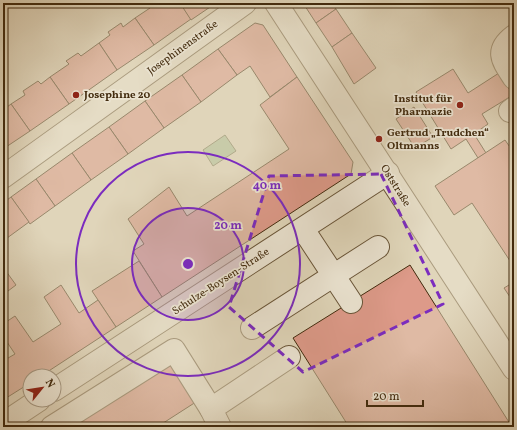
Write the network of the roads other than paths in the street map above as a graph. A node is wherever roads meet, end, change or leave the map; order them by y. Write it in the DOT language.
graph roads {
  1 [pos="246,3"];
  2 [pos="276,3"];
  3 [pos="514,36"];
  4 [pos="514,78"];
  5 [pos="388,174"];
  6 [pos="3,177"];
  7 [pos="303,229"];
  8 [pos="378,247"];
  9 [pos="333,276"];
  10 [pos="351,302"];
  11 [pos="252,328"];
  12 [pos="289,357"];
  13 [pos="514,369"];
  14 [pos="62,385"];
  15 [pos="27,408"];
  16 [pos="215,418"];
  17 [pos="3,424"];
  18 [pos="52,427"];
  1 -- 6 [label="street, Josephinenstraße"];
  2 -- 5 [label="street, Oststraße"];
  3 -- 4 [label="street"];
  5 -- 7 [label="street, Schulze-Boysen-Straße"];
  5 -- 13 [label="street, Oststraße"];
  7 -- 9 [label="street"];
  7 -- 14 [label="street, Schulze-Boysen-Straße"];
  8 -- 9 [label="street"];
  9 -- 10 [label="street"];
  9 -- 11 [label="street"];
  12 -- 16 [label="street"];
  15 -- 17 [label="street"];
  16 -- 18 [label="street"];
}
